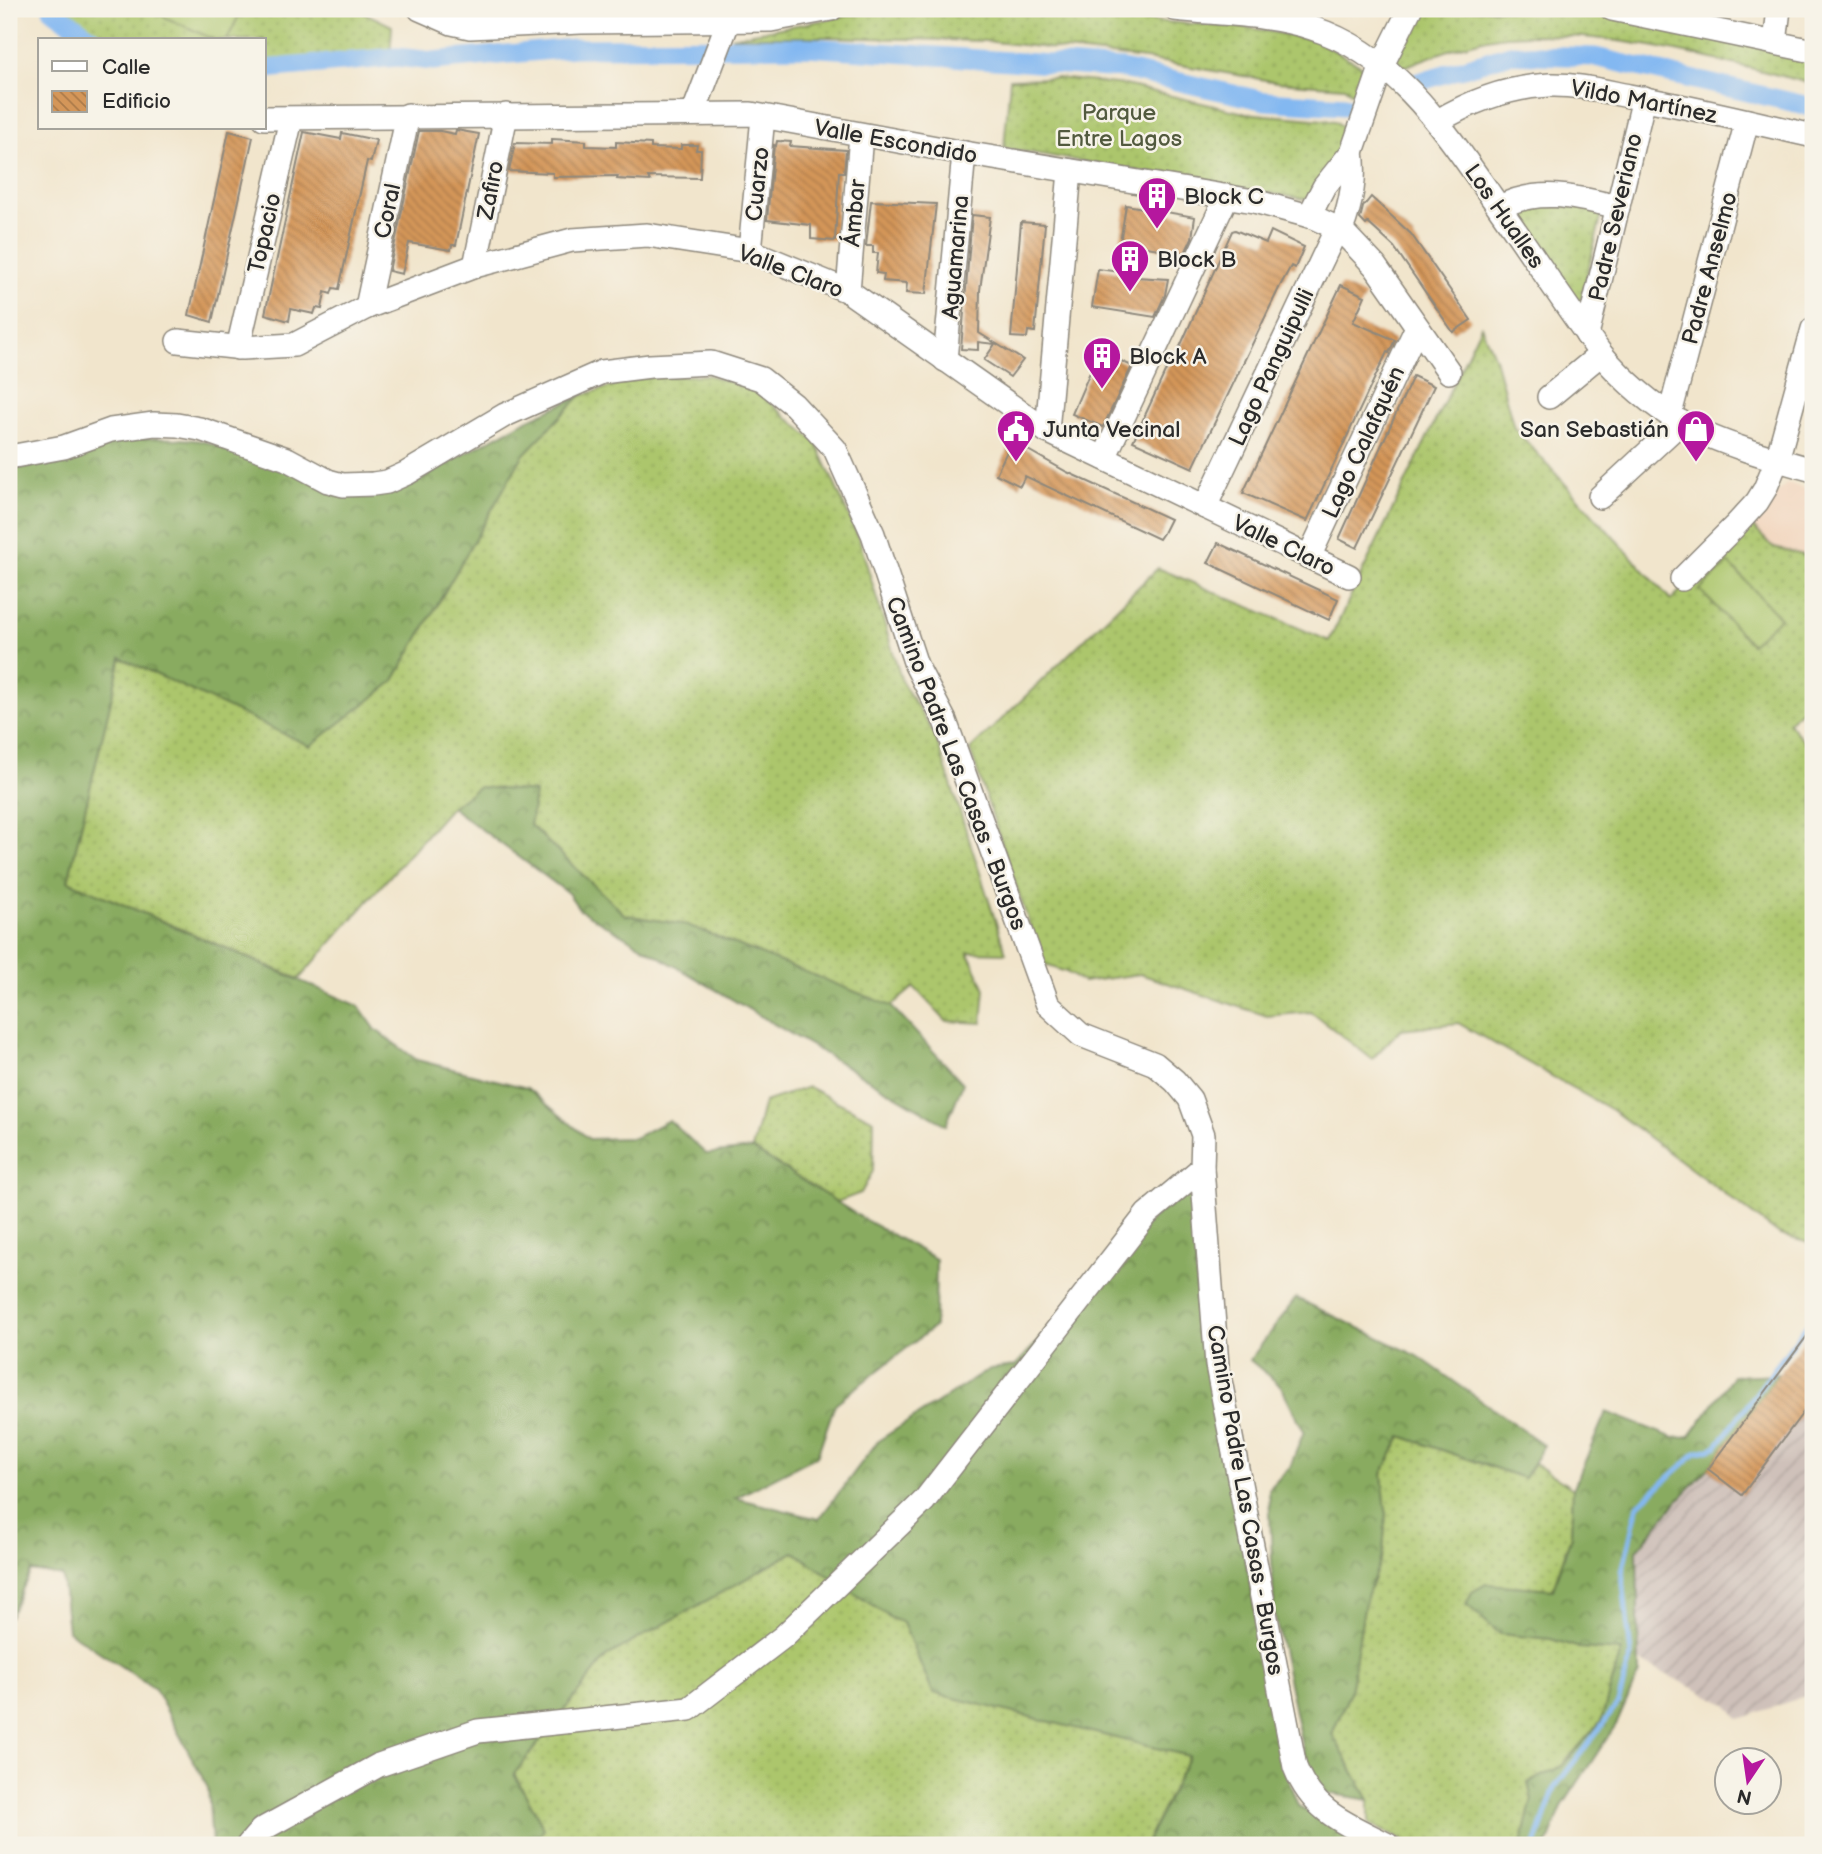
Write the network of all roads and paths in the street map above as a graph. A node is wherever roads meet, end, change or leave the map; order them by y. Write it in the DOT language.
graph roads {
  1 [pos="420,9"];
  2 [pos="831,9"];
  3 [pos="1175,9"];
  4 [pos="1410,9"];
  5 [pos="1612,9"];
  6 [pos="1779,9"];
  7 [pos="584,15"];
  8 [pos="1284,15"];
  9 [pos="455,16"];
  10 [pos="724,32"];
  11 [pos="1775,43"];
  12 [pos="1813,51"];
  13 [pos="1379,74"];
  14 [pos="1644,98"];
  15 [pos="693,114"];
  16 [pos="408,115"];
  17 [pos="506,115"];
  18 [pos="763,117"];
  19 [pos="266,118"];
  20 [pos="291,119"];
  21 [pos="1438,121"];
  22 [pos="1747,121"];
  23 [pos="861,135"];
  24 [pos="1813,136"];
  25 [pos="1352,152"];
  26 [pos="964,153"];
  27 [pos="1070,171"];
  28 [pos="1227,196"];
  29 [pos="1500,207"];
  30 [pos="1618,207"];
  31 [pos="1309,216"];
  32 [pos="1339,229"];
  33 [pos="750,251"];
  34 [pos="475,266"];
  35 [pos="848,291"];
  36 [pos="367,307"];
  37 [pos="1417,327"];
  38 [pos="1813,329"];
  39 [pos="178,341"];
  40 [pos="1594,344"];
  41 [pos="237,348"];
  42 [pos="945,360"];
  43 [pos="1449,372"];
  44 [pos="1549,397"];
  45 [pos="1676,418"];
  46 [pos="1047,431"];
  47 [pos="9,457"];
  48 [pos="1104,458"];
  49 [pos="1777,460"];
  50 [pos="1813,470"];
  51 [pos="1600,497"];
  52 [pos="1205,507"];
  53 [pos="1310,557"];
  54 [pos="1349,576"];
  55 [pos="1682,579"];
  56 [pos="1202,1168"];
  57 [pos="248,1845"];
  58 [pos="1388,1845"];
  1 -- 9 [label="street"];
  2 -- 10 [label="street"];
  3 -- 8 [label="street, Los Hualles"];
  4 -- 13 [label="street"];
  5 -- 11 [label="street"];
  6 -- 11 [label="street"];
  7 -- 9 [label="street"];
  7 -- 10 [label="street"];
  8 -- 13 [label="street, Los Hualles"];
  10 -- 15 [label="street"];
  11 -- 12 [label="street"];
  13 -- 21 [label="street, Los Hualles"];
  13 -- 25 [label="street"];
  14 -- 21 [label="street, Vildo Martínez"];
  14 -- 22 [label="street, Vildo Martínez"];
  14 -- 30 [label="street, Padre Severiano"];
  15 -- 17 [label="street, Valle Escondido"];
  15 -- 18 [label="street, Valle Escondido"];
  16 -- 17 [label="street, Valle Escondido"];
  16 -- 20 [label="street, Valle Escondido"];
  16 -- 36 [label="street, Coral"];
  17 -- 34 [label="street, Zafiro"];
  18 -- 23 [label="street, Valle Escondido"];
  18 -- 33 [label="street, Cuarzo"];
  19 -- 20 [label="street, Valle Escondido"];
  20 -- 41 [label="street, Topacio"];
  21 -- 29 [label="street, Los Hualles"];
  22 -- 24 [label="street, Vildo Martínez"];
  22 -- 45 [label="street, Padre Anselmo"];
  23 -- 26 [label="street, Valle Escondido"];
  23 -- 35 [label="street, Ámbar"];
  25 -- 31 [label="street"];
  25 -- 32 [label="street, Lago Panguipulli"];
  26 -- 27 [label="street, Valle Escondido"];
  26 -- 42 [label="street, Aguamarina"];
  27 -- 28 [label="street, Valle Escondido"];
  27 -- 46 [label="street"];
  28 -- 31 [label="street, Valle Escondido"];
  28 -- 48 [label="street"];
  29 -- 30 [label="street"];
  29 -- 40 [label="street, Los Hualles"];
  30 -- 40 [label="street, Padre Severiano"];
  31 -- 32 [label="street, Valle Escondido"];
  32 -- 37 [label="street, Valle Escondido"];
  32 -- 52 [label="street, Lago Panguipulli"];
  33 -- 34 [label="street, Valle Claro"];
  33 -- 35 [label="street, Valle Claro"];
  34 -- 36 [label="street, Valle Claro"];
  35 -- 42 [label="street, Valle Claro"];
  36 -- 41 [label="street, Valle Claro"];
  37 -- 43 [label="street, Valle Escondido"];
  37 -- 53 [label="street, Lago Calafquén"];
  38 -- 49 [label="street"];
  39 -- 41 [label="street, Valle Claro"];
  40 -- 44 [label="street"];
  40 -- 45 [label="street, Los Hualles"];
  42 -- 46 [label="street, Valle Claro"];
  45 -- 49 [label="street, Los Hualles"];
  45 -- 51 [label="street"];
  46 -- 48 [label="street, Valle Claro"];
  47 -- 56 [label="street, Camino Padre Las Casas - Burgos"];
  48 -- 52 [label="street, Valle Claro"];
  49 -- 50 [label="street, Los Hualles"];
  49 -- 55 [label="street"];
  52 -- 53 [label="street, Valle Claro"];
  53 -- 54 [label="street, Valle Claro"];
  56 -- 57 [label="street"];
  56 -- 58 [label="street, Camino Padre Las Casas - Burgos"];
}
